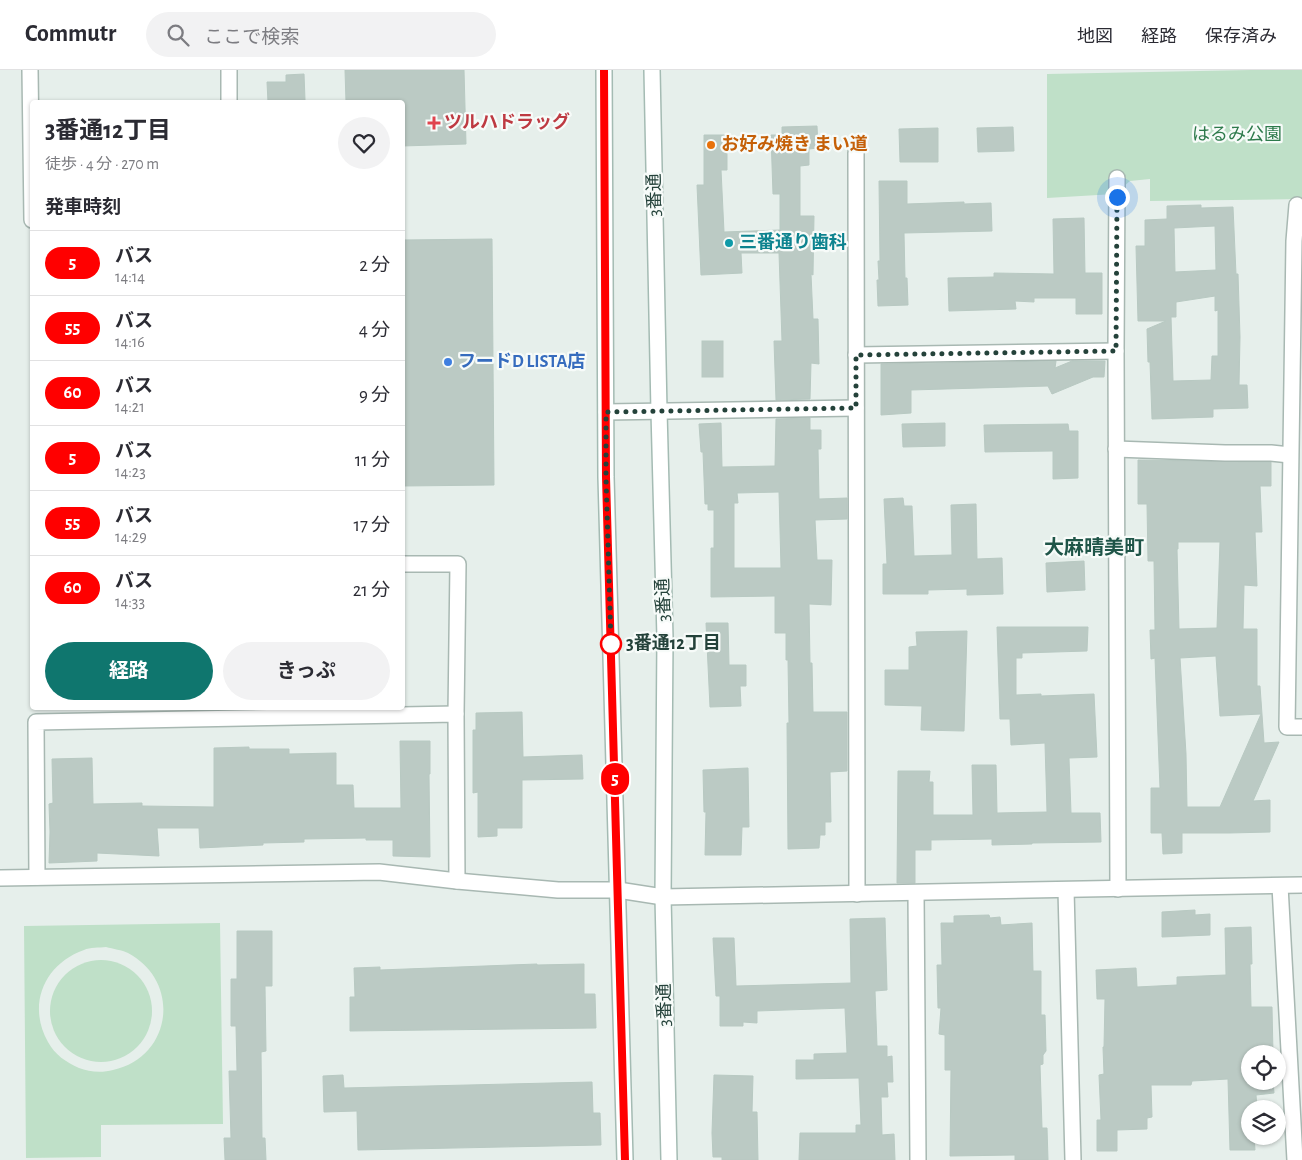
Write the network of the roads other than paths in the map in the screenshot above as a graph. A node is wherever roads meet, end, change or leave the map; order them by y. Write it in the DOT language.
graph roads {
  1 [pos="30,70"];
  2 [pos="229,70"];
  3 [pos="604,70"];
  4 [pos="652,70"];
  5 [pos="31,100"];
  6 [pos="229,100"];
  7 [pos="856,153"];
  8 [pos="1117,178"];
  9 [pos="1297,205"];
  10 [pos="1116,351"];
  11 [pos="856,355"];
  12 [pos="856,408"];
  13 [pos="658,411"];
  14 [pos="606,412"];
  15 [pos="1116,449"];
  16 [pos="1290,455"];
  17 [pos="405,564"];
  18 [pos="456,714"];
  19 [pos="36,715"];
  20 [pos="1302,727"];
  21 [pos="37,877"];
  22 [pos="0,878"];
  23 [pos="457,881"];
  24 [pos="1302,885"];
  25 [pos="1280,886"];
  26 [pos="1118,889"];
  27 [pos="618,890"];
  28 [pos="1066,890"];
  29 [pos="916,893"];
  30 [pos="857,894"];
  31 [pos="663,897"];
  32 [pos="1298,1139"];
  33 [pos="625,1160"];
  34 [pos="669,1160"];
  35 [pos="918,1160"];
  36 [pos="1073,1160"];
  37 [pos="1295,1160"];
  1 -- 5 [label="street"];
  2 -- 6 [label="street"];
  3 -- 14 [label="street"];
  4 -- 13 [label="street, 3番通"];
  7 -- 11 [label="street"];
  8 -- 10 [label="street"];
  9 -- 16 [label="street"];
  10 -- 11 [label="street"];
  10 -- 15 [label="street"];
  11 -- 12 [label="street"];
  12 -- 13 [label="street"];
  12 -- 30 [label="street"];
  13 -- 14 [label="street"];
  13 -- 31 [label="street, 3番通"];
  14 -- 27 [label="street"];
  15 -- 16 [label="street"];
  15 -- 26 [label="street"];
  16 -- 20 [label="street"];
  17 -- 18 [label="street"];
  18 -- 19 [label="street"];
  18 -- 23 [label="street"];
  19 -- 21 [label="street"];
  21 -- 22 [label="street"];
  21 -- 23 [label="street"];
  23 -- 27 [label="street"];
  24 -- 25 [label="street"];
  25 -- 26 [label="street"];
  25 -- 32 [label="street"];
  26 -- 28 [label="street"];
  27 -- 31 [label="street"];
  27 -- 33 [label="street"];
  28 -- 29 [label="street"];
  28 -- 36 [label="street"];
  29 -- 30 [label="street"];
  29 -- 35 [label="street"];
  30 -- 31 [label="street"];
  31 -- 34 [label="street, 3番通"];
  32 -- 37 [label="street"];
}
